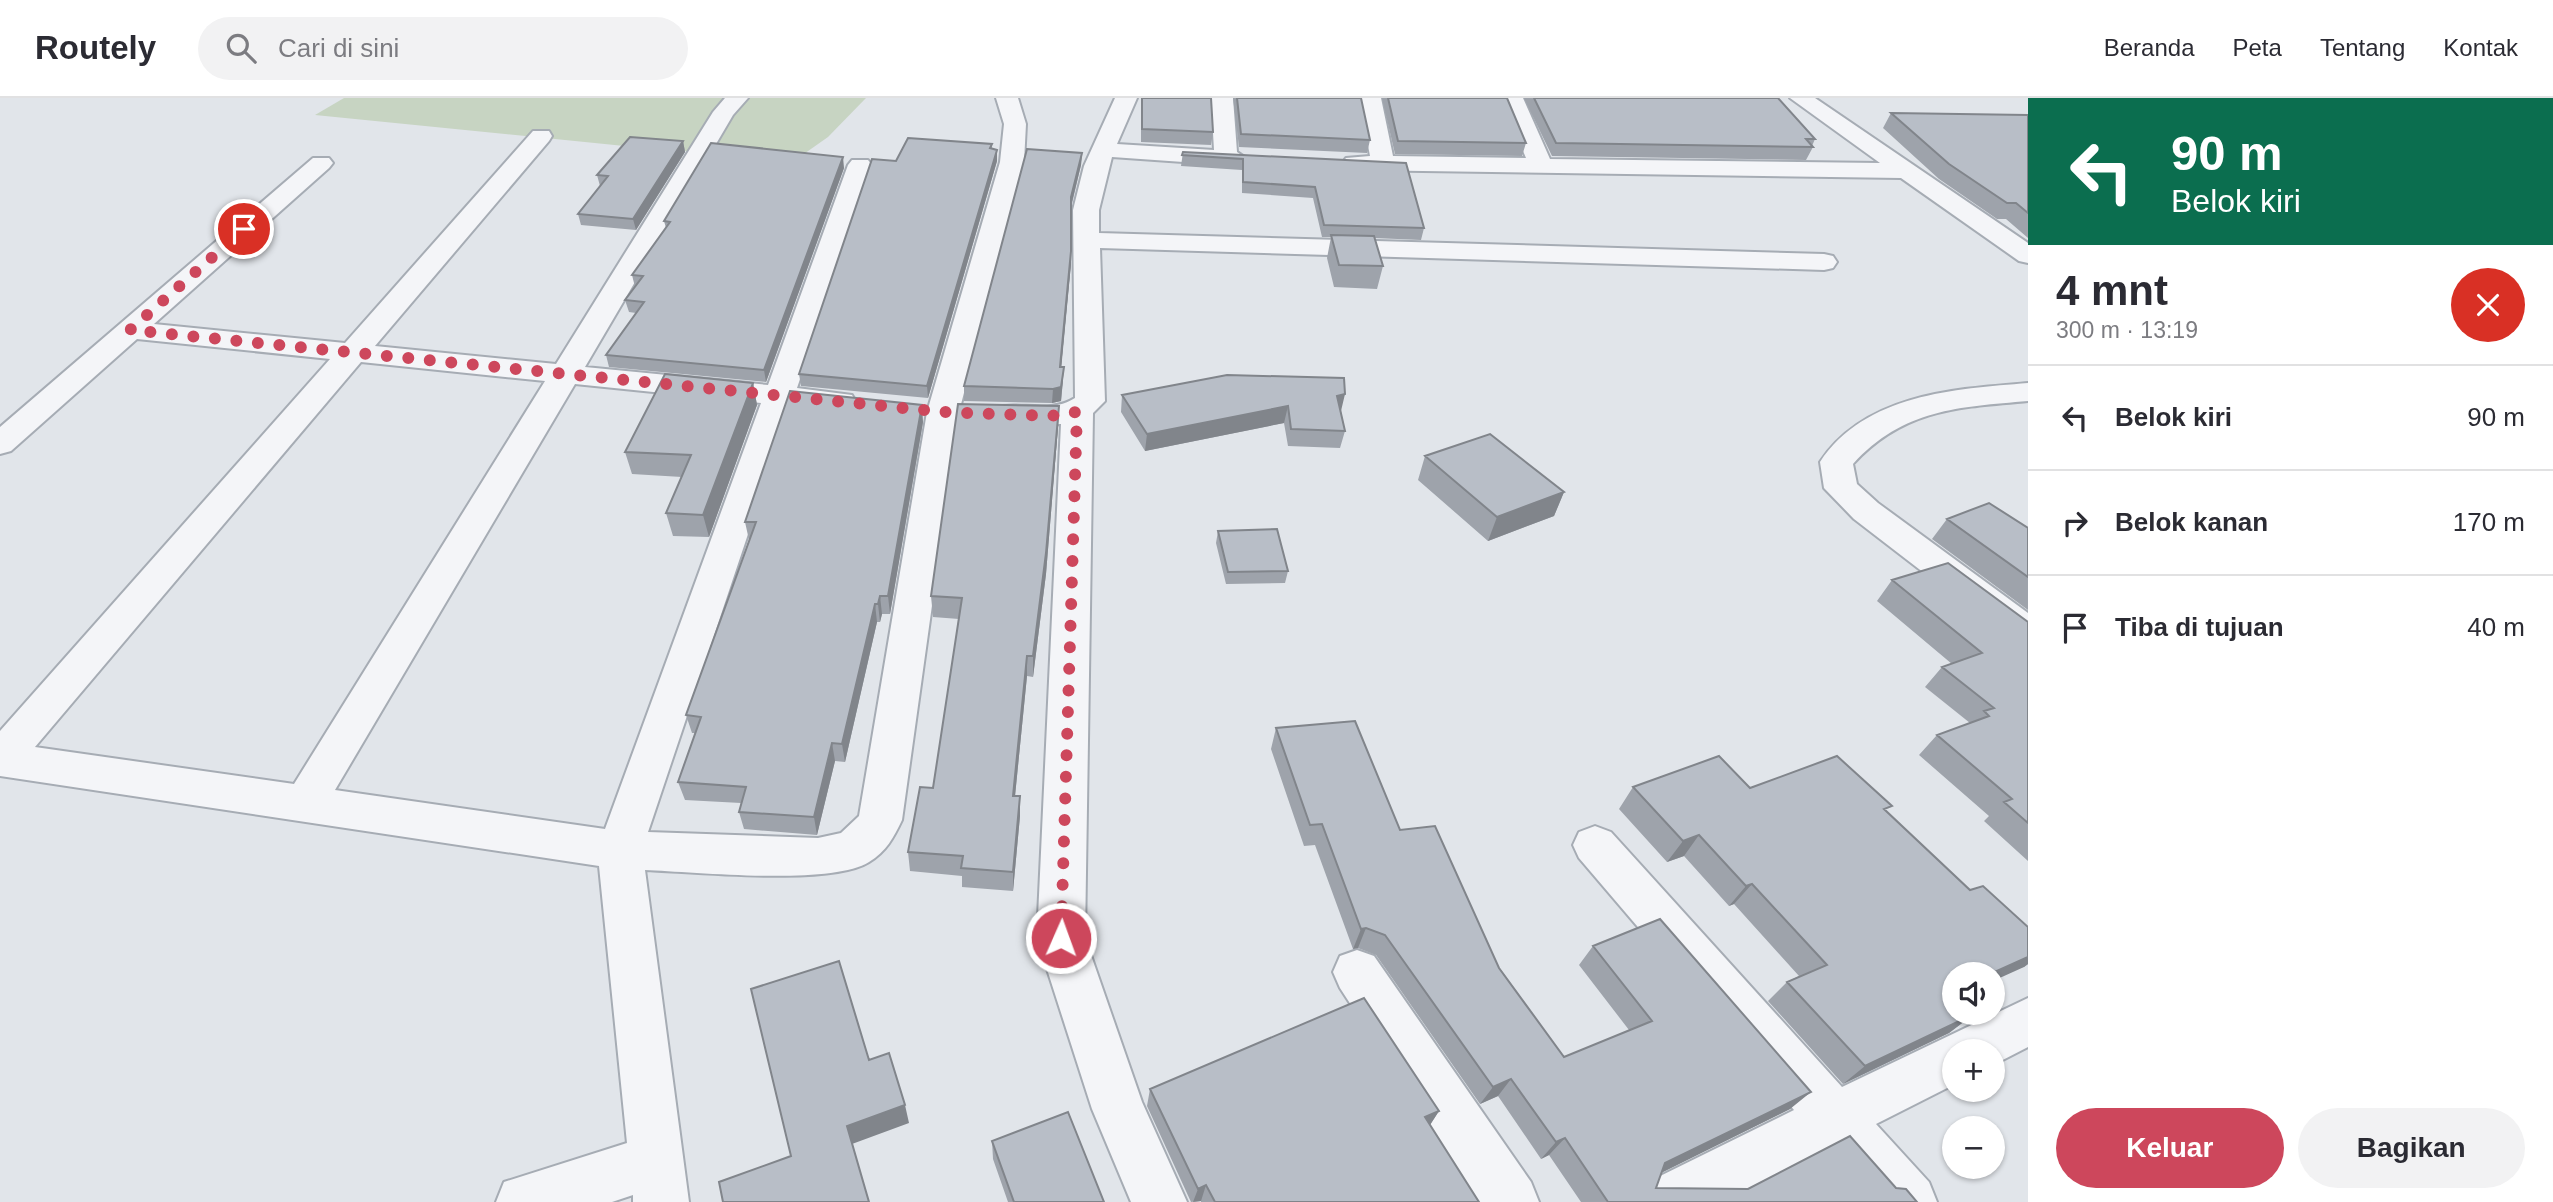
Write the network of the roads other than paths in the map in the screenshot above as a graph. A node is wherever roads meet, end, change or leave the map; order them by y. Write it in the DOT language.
graph roads {
  1 [pos="737,98"];
  2 [pos="1007,98"];
  3 [pos="1126,98"];
  4 [pos="1222,98"];
  5 [pos="1370,98"];
  6 [pos="1512,98"];
  7 [pos="1801,98"];
  8 [pos="541,136"];
  9 [pos="1104,150"];
  10 [pos="1226,158"];
  11 [pos="1252,159"];
  12 [pos="1331,162"];
  13 [pos="321,163"];
  14 [pos="1383,164"];
  15 [pos="860,165"];
  16 [pos="1541,166"];
  17 [pos="1905,171"];
  18 [pos="1088,240"];
  19 [pos="2028,255"];
  20 [pos="1824,262"];
  21 [pos="130,330"];
  22 [pos="352,352"];
  23 [pos="565,374"];
  24 [pos="780,396"];
  25 [pos="2026,398"];
  26 [pos="875,405"];
  27 [pos="953,412"];
  28 [pos="1077,412"];
  29 [pos="0,444"];
  30 [pos="2028,633"];
  31 [pos="0,759"];
  32 [pos="305,803"];
  33 [pos="1595,845"];
  34 [pos="620,850"];
  35 [pos="1357,972"];
  36 [pos="2028,1021"];
  37 [pos="1991,1039"];
  38 [pos="1942,1063"];
  39 [pos="1833,1116"];
  40 [pos="658,1182"];
  41 [pos="524,1202"];
  42 [pos="1159,1202"];
  43 [pos="1511,1202"];
  44 [pos="1668,1202"];
  45 [pos="1909,1202"];
  1 -- 23 [label="street"];
  2 -- 27 [label="street"];
  3 -- 9 [label="street"];
  4 -- 10 [label="street"];
  5 -- 14 [label="street"];
  6 -- 16 [label="street"];
  7 -- 17 [label="street"];
  8 -- 22 [label="street"];
  9 -- 10 [label="street"];
  9 -- 18 [label="street"];
  10 -- 11 [label="street"];
  12 -- 14 [label="street"];
  13 -- 21 [label="street"];
  14 -- 16 [label="street"];
  15 -- 24 [label="street"];
  16 -- 17 [label="street"];
  17 -- 19 [label="street"];
  18 -- 20 [label="street"];
  18 -- 28 [label="street"];
  21 -- 22 [label="street"];
  21 -- 29 [label="street"];
  22 -- 23 [label="street"];
  22 -- 31 [label="street"];
  23 -- 24 [label="street"];
  23 -- 32 [label="street"];
  24 -- 26 [label="street"];
  24 -- 34 [label="street"];
  25 -- 30 [label="street"];
  27 -- 28 [label="street"];
  27 -- 34 [label="street"];
  28 -- 42 [label="street"];
  31 -- 32 [label="street"];
  32 -- 34 [label="street"];
  33 -- 39 [label="street"];
  34 -- 40 [label="street"];
  35 -- 43 [label="street"];
  36 -- 37 [label="street"];
  38 -- 39 [label="street"];
  39 -- 44 [label="street"];
  39 -- 45 [label="street"];
  40 -- 41 [label="street"];
}
